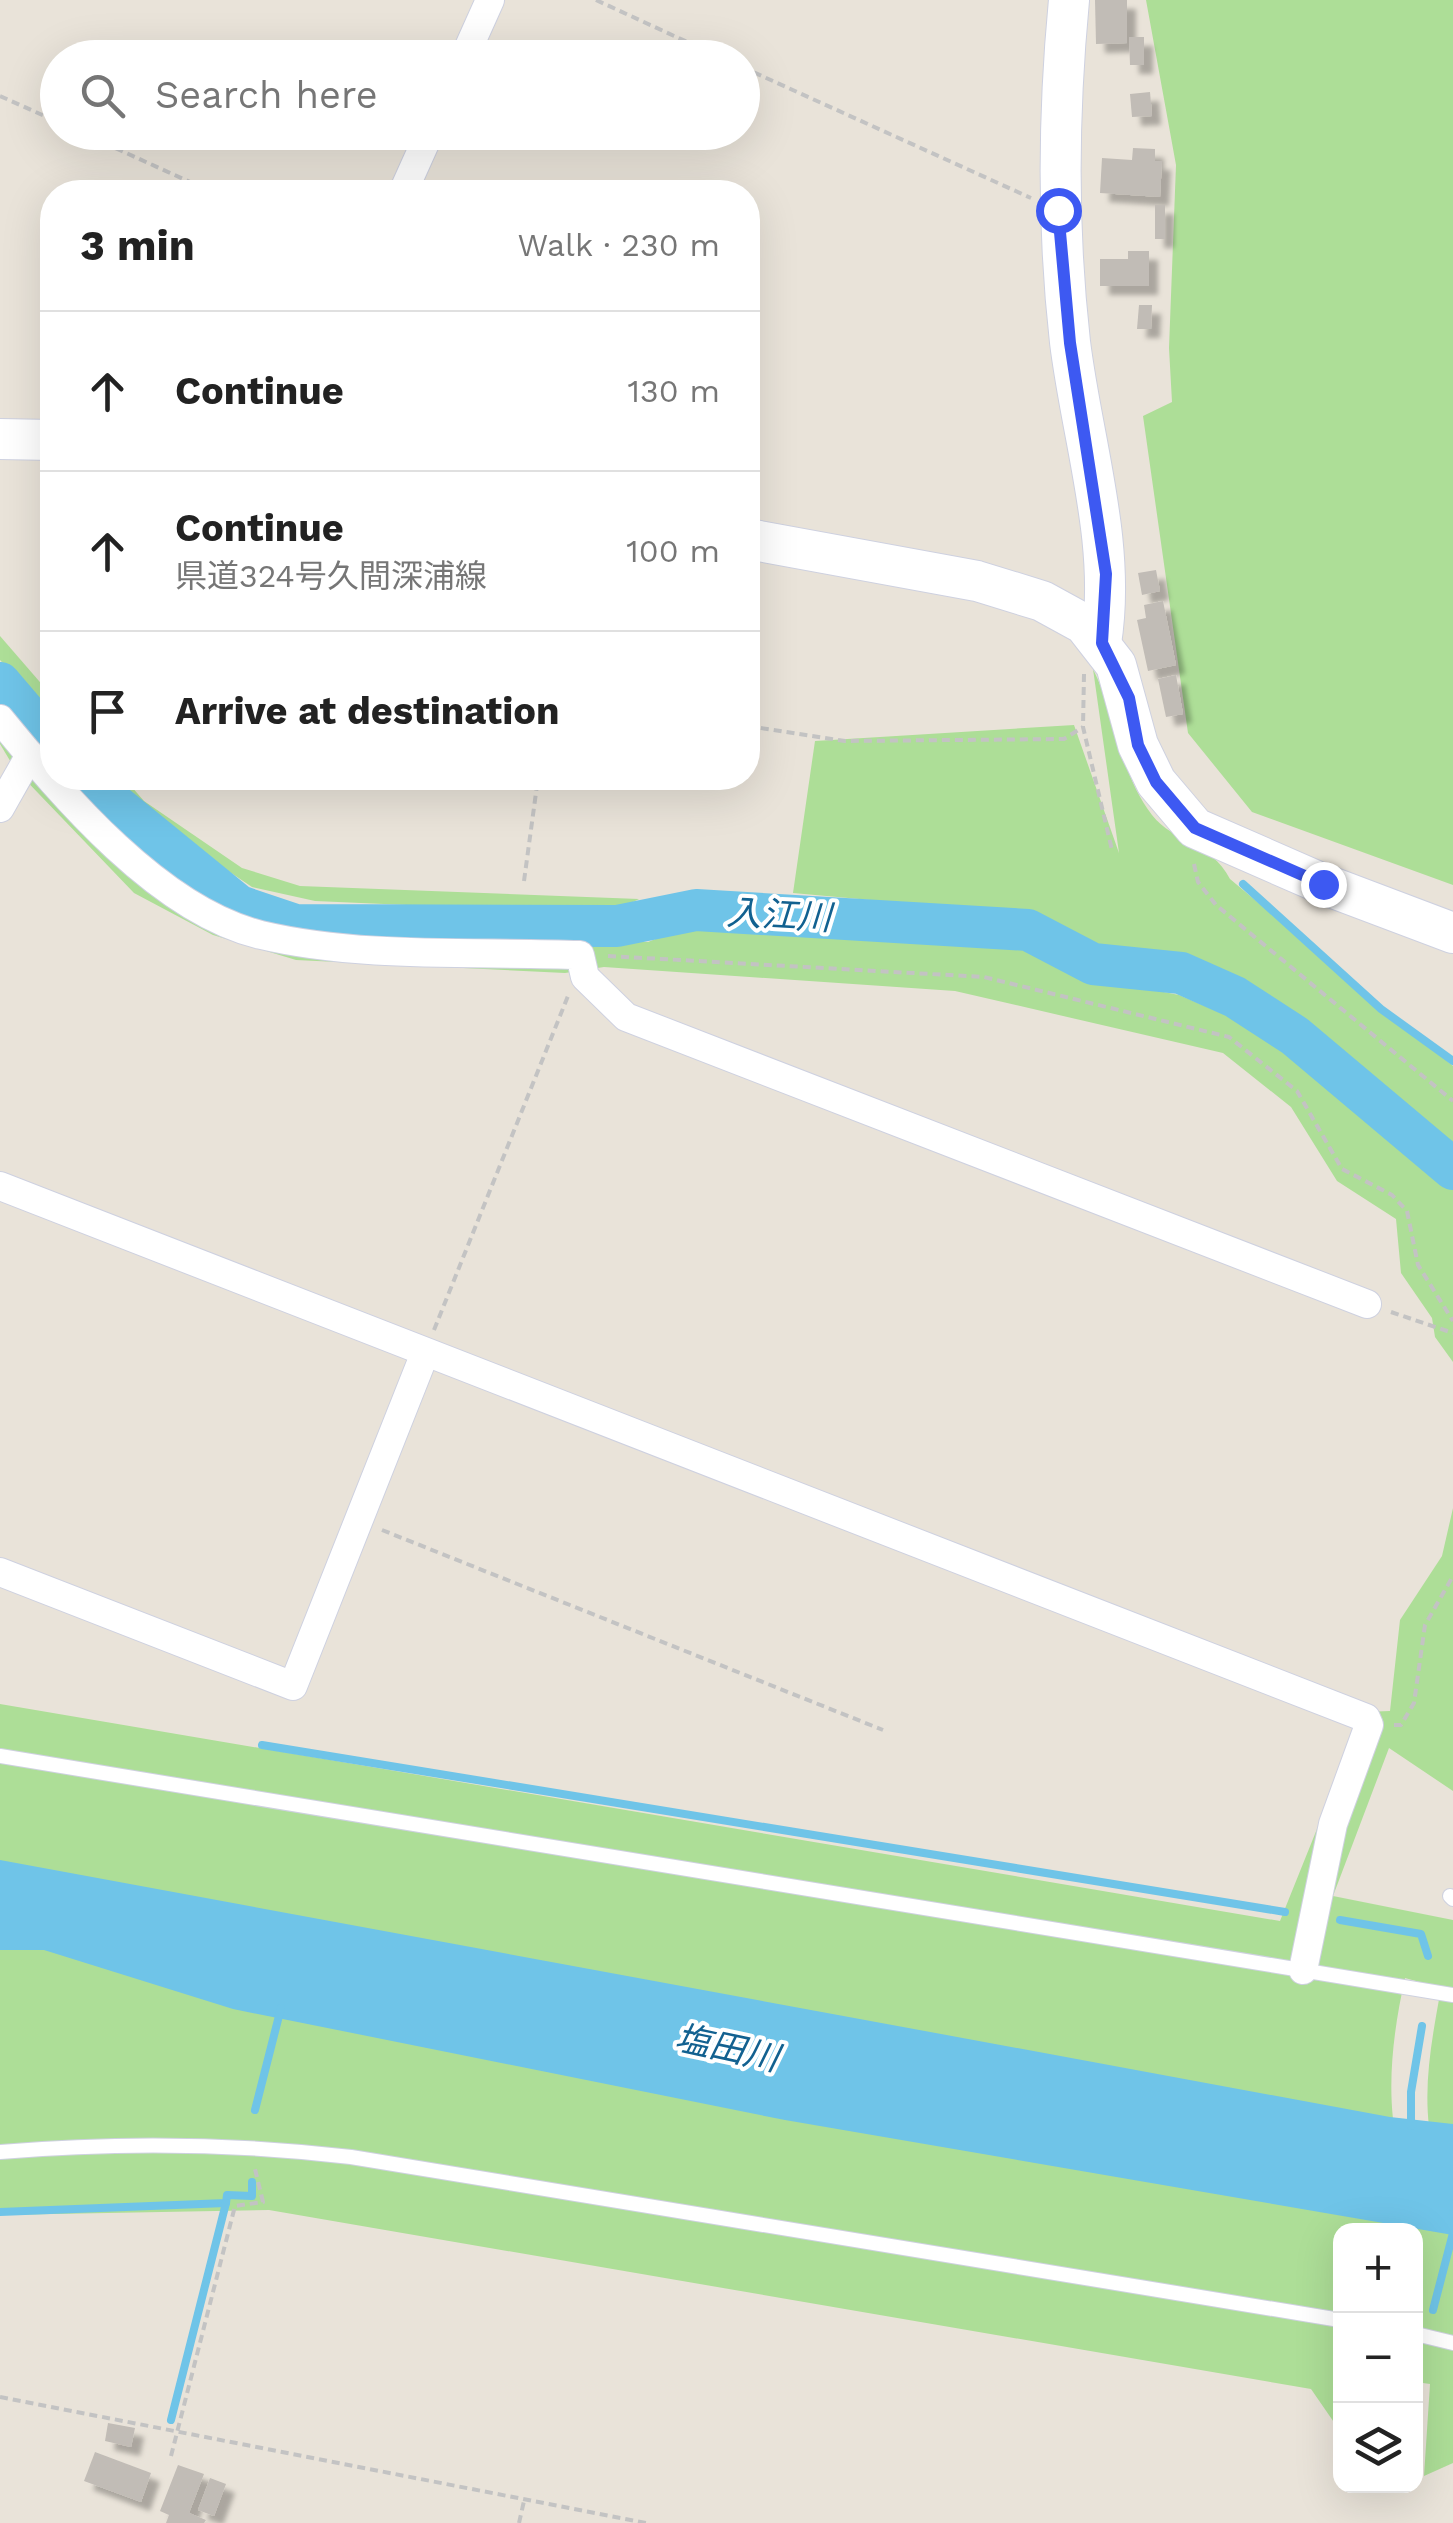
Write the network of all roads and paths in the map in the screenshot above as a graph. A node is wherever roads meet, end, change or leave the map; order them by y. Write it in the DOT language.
graph roads {
  1 [pos="490,0"];
  2 [pos="596,0"];
  3 [pos="1070,0"];
  4 [pos="472,40"];
  5 [pos="683,40"];
  6 [pos="760,74"];
  7 [pos="0,96"];
  8 [pos="40,114"];
  9 [pos="120,150"];
  10 [pos="422,150"];
  11 [pos="186,180"];
  12 [pos="408,180"];
  13 [pos="1058,210"];
  14 [pos="0,438"];
  15 [pos="40,440"];
  16 [pos="760,541"];
  17 [pos="1093,634"];
  18 [pos="0,719"];
  19 [pos="760,728"];
  20 [pos="1083,728"];
  21 [pos="30,755"];
  22 [pos="40,766"];
  23 [pos="62,790"];
  24 [pos="536,790"];
  25 [pos="0,808"];
  26 [pos="1195,828"];
  27 [pos="1112,850"];
  28 [pos="524,881"];
  29 [pos="1453,933"];
  30 [pos="580,955"];
  31 [pos="568,996"];
  32 [pos="1453,1101"];
  33 [pos="0,1186"];
  34 [pos="1367,1304"];
  35 [pos="1453,1321"];
  36 [pos="1453,1332"];
  37 [pos="425,1353"];
  38 [pos="358,1521"];
  39 [pos="0,1572"];
  40 [pos="1453,1576"];
  41 [pos="1369,1725"];
  42 [pos="883,1730"];
  43 [pos="0,1756"];
  44 [pos="1303,1970"];
  45 [pos="1453,1995"];
  46 [pos="250,2145"];
  47 [pos="0,2152"];
  48 [pos="1333,2319"];
  49 [pos="1423,2336"];
  50 [pos="1453,2343"];
  51 [pos="0,2397"];
  52 [pos="178,2432"];
  53 [pos="172,2456"];
  54 [pos="524,2501"];
  55 [pos="519,2523"];
  56 [pos="646,2523"];
  1 -- 4 [label="street"];
  2 -- 5 [label="path"];
  3 -- 13 [label="main road"];
  6 -- 13 [label="path"];
  7 -- 8 [label="path"];
  9 -- 11 [label="path"];
  10 -- 12 [label="street"];
  13 -- 17 [label="main road"];
  14 -- 15 [label="main road"];
  16 -- 17 [label="main road"];
  17 -- 20 [label="path"];
  17 -- 26 [label="main road"];
  18 -- 21 [label="street"];
  19 -- 20 [label="path"];
  20 -- 27 [label="path"];
  21 -- 22 [label="street"];
  21 -- 25 [label="street"];
  23 -- 30 [label="street"];
  24 -- 28 [label="path"];
  26 -- 29 [label="main road"];
  26 -- 32 [label="path"];
  30 -- 34 [label="street"];
  30 -- 35 [label="path"];
  31 -- 37 [label="path"];
  33 -- 37 [label="street"];
  34 -- 36 [label="path"];
  37 -- 38 [label="street"];
  37 -- 41 [label="street"];
  38 -- 39 [label="street"];
  38 -- 42 [label="path"];
  40 -- 41 [label="path"];
  41 -- 44 [label="street"];
  43 -- 44 [label="lane"];
  44 -- 45 [label="lane"];
  46 -- 47 [label="lane"];
  46 -- 48 [label="lane"];
  46 -- 52 [label="path"];
  49 -- 50 [label="lane"];
  51 -- 52 [label="path"];
  52 -- 53 [label="path"];
  52 -- 54 [label="path"];
  54 -- 55 [label="path"];
  54 -- 56 [label="path"];
}
